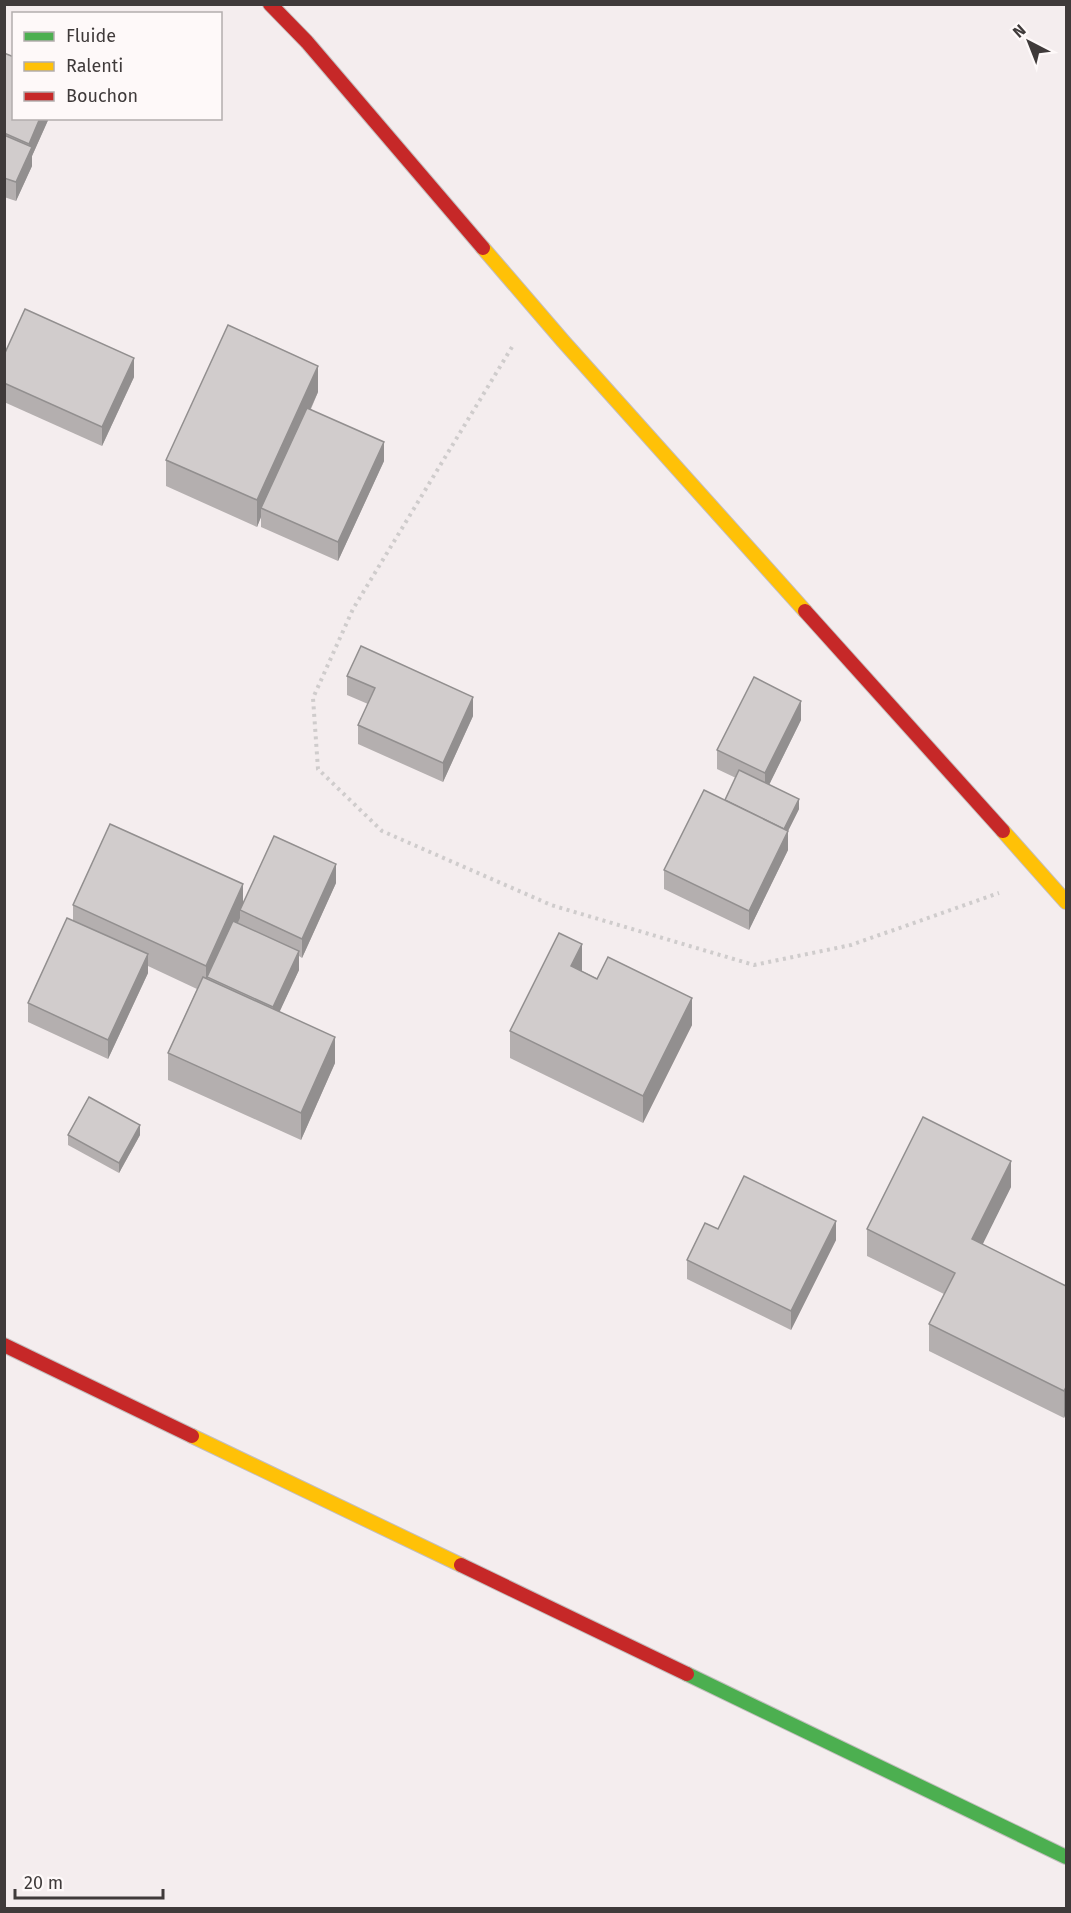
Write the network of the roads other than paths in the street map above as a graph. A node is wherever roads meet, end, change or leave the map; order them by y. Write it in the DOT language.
graph roads {
  1 [pos="270,4"];
  2 [pos="1066,902"];
  3 [pos="4,1345"];
  4 [pos="1066,1857"];
  1 -- 2 [label="main road"];
  3 -- 4 [label="main road"];
}
